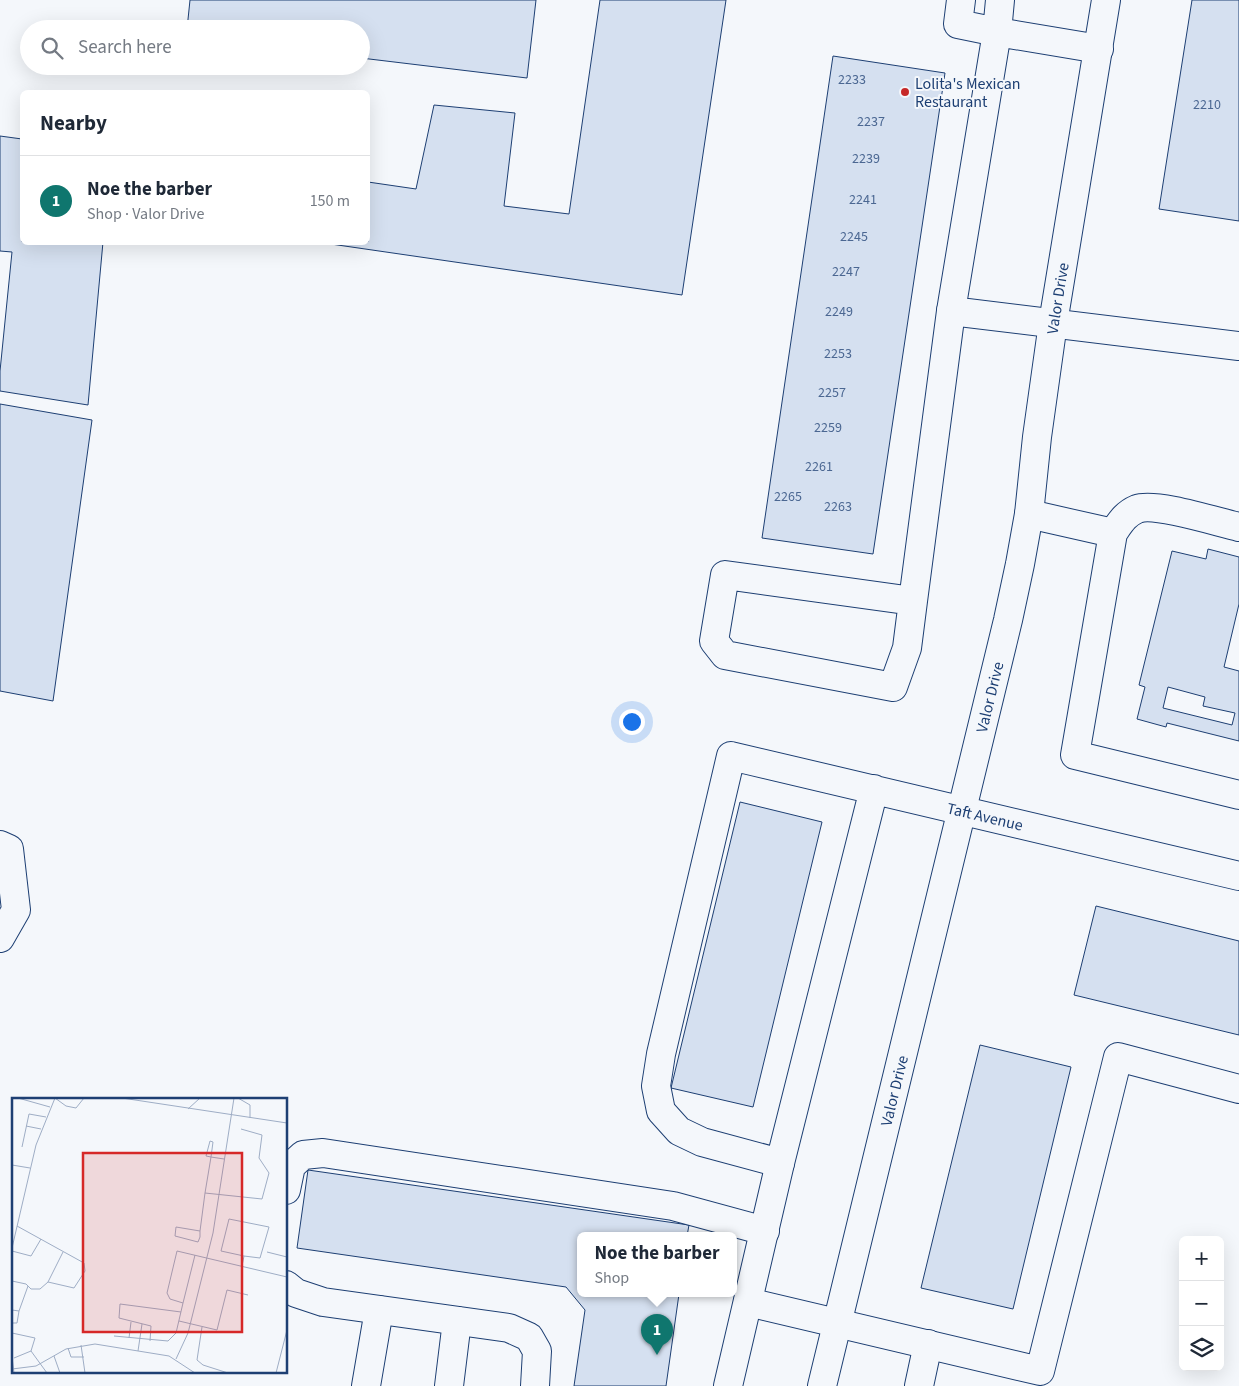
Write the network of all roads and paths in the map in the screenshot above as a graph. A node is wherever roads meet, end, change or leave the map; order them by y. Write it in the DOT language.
graph roads {
  1 [pos="961,0"];
  2 [pos="1000,0"];
  3 [pos="1106,0"];
  4 [pos="997,32"];
  5 [pos="1099,49"];
  6 [pos="951,311"];
  7 [pos="1053,323"];
  8 [pos="1239,346"];
  9 [pos="1029,514"];
  10 [pos="1239,527"];
  11 [pos="1113,533"];
  12 [pos="913,601"];
  13 [pos="874,789"];
  14 [pos="1239,795"];
  15 [pos="961,810"];
  16 [pos="4,847"];
  17 [pos="1238,871"];
  18 [pos="0,938"];
  19 [pos="1239,1090"];
  20 [pos="780,1163"];
  21 [pos="288,1180"];
  22 [pos="765,1231"];
  23 [pos="288,1287"];
  24 [pos="748,1302"];
  25 [pos="379,1310"];
  26 [pos="457,1321"];
  27 [pos="838,1323"];
  28 [pos="928,1344"];
  29 [pos="366,1386"];
  30 [pos="449,1386"];
  31 [pos="535,1386"];
  32 [pos="728,1386"];
  33 [pos="822,1386"];
  34 [pos="919,1386"];
  1 -- 4 [label="street"];
  2 -- 4 [label="street"];
  3 -- 5 [label="street, Valor Drive"];
  4 -- 5 [label="street"];
  4 -- 6 [label="street"];
  5 -- 7 [label="street, Valor Drive"];
  6 -- 7 [label="street"];
  6 -- 12 [label="street"];
  7 -- 8 [label="street"];
  7 -- 9 [label="street, Valor Drive"];
  9 -- 11 [label="street"];
  9 -- 15 [label="street, Valor Drive"];
  10 -- 11 [label="street"];
  11 -- 14 [label="street"];
  12 -- 12 [label="street"];
  13 -- 15 [label="street, Taft Avenue"];
  13 -- 20 [label="street"];
  13 -- 20 [label="street, Taft Avenue"];
  15 -- 17 [label="street, Taft Avenue"];
  15 -- 27 [label="street, Valor Drive"];
  16 -- 18 [label="street"];
  19 -- 28 [label="street"];
  20 -- 22 [label="street"];
  21 -- 22 [label="street"];
  22 -- 24 [label="street"];
  23 -- 25 [label="street"];
  24 -- 27 [label="street"];
  24 -- 32 [label="street"];
  25 -- 26 [label="street"];
  25 -- 29 [label="street"];
  26 -- 30 [label="street"];
  26 -- 31 [label="street"];
  27 -- 28 [label="street"];
  27 -- 33 [label="street, Valor Drive"];
  28 -- 34 [label="street"];
}
